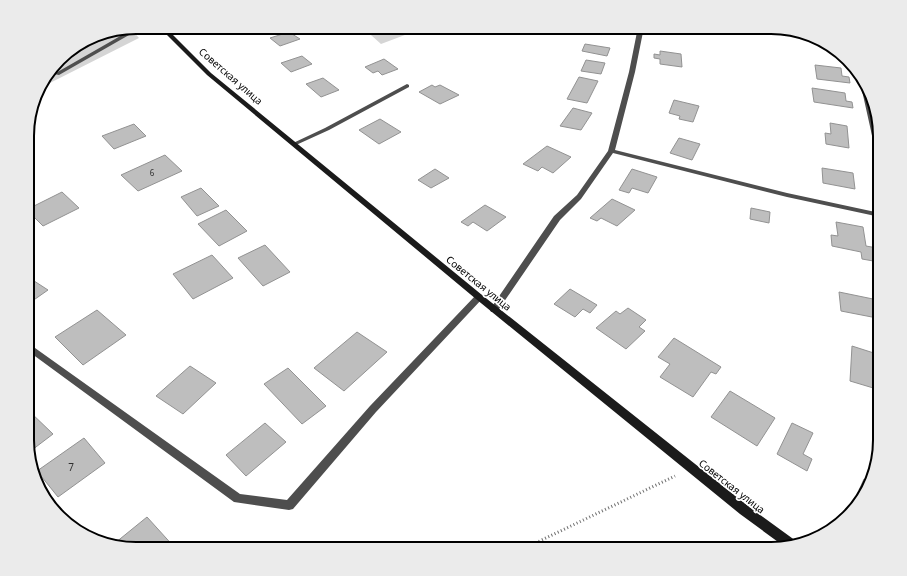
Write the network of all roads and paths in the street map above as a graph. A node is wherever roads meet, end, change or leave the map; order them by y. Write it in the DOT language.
graph roads {
  1 [pos="169,34"];
  2 [pos="640,34"];
  3 [pos="126,35"];
  4 [pos="57,74"];
  5 [pos="407,86"];
  6 [pos="868,104"];
  7 [pos="872,123"];
  8 [pos="294,144"];
  9 [pos="611,151"];
  10 [pos="873,213"];
  11 [pos="479,297"];
  12 [pos="494,310"];
  13 [pos="34,350"];
  14 [pos="675,476"];
  15 [pos="786,541"];
  16 [pos="538,542"];
  1 -- 8 [label="main road, Советская улица"];
  2 -- 9 [label="street"];
  3 -- 4 [label="street"];
  5 -- 8 [label="street"];
  6 -- 7 [label="street"];
  8 -- 11 [label="main road, Советская улица"];
  9 -- 10 [label="street"];
  9 -- 12 [label="street"];
  11 -- 12 [label="main road, Советская улица"];
  11 -- 13 [label="street"];
  12 -- 15 [label="main road, Советская улица"];
  14 -- 16 [label="path"];
}
